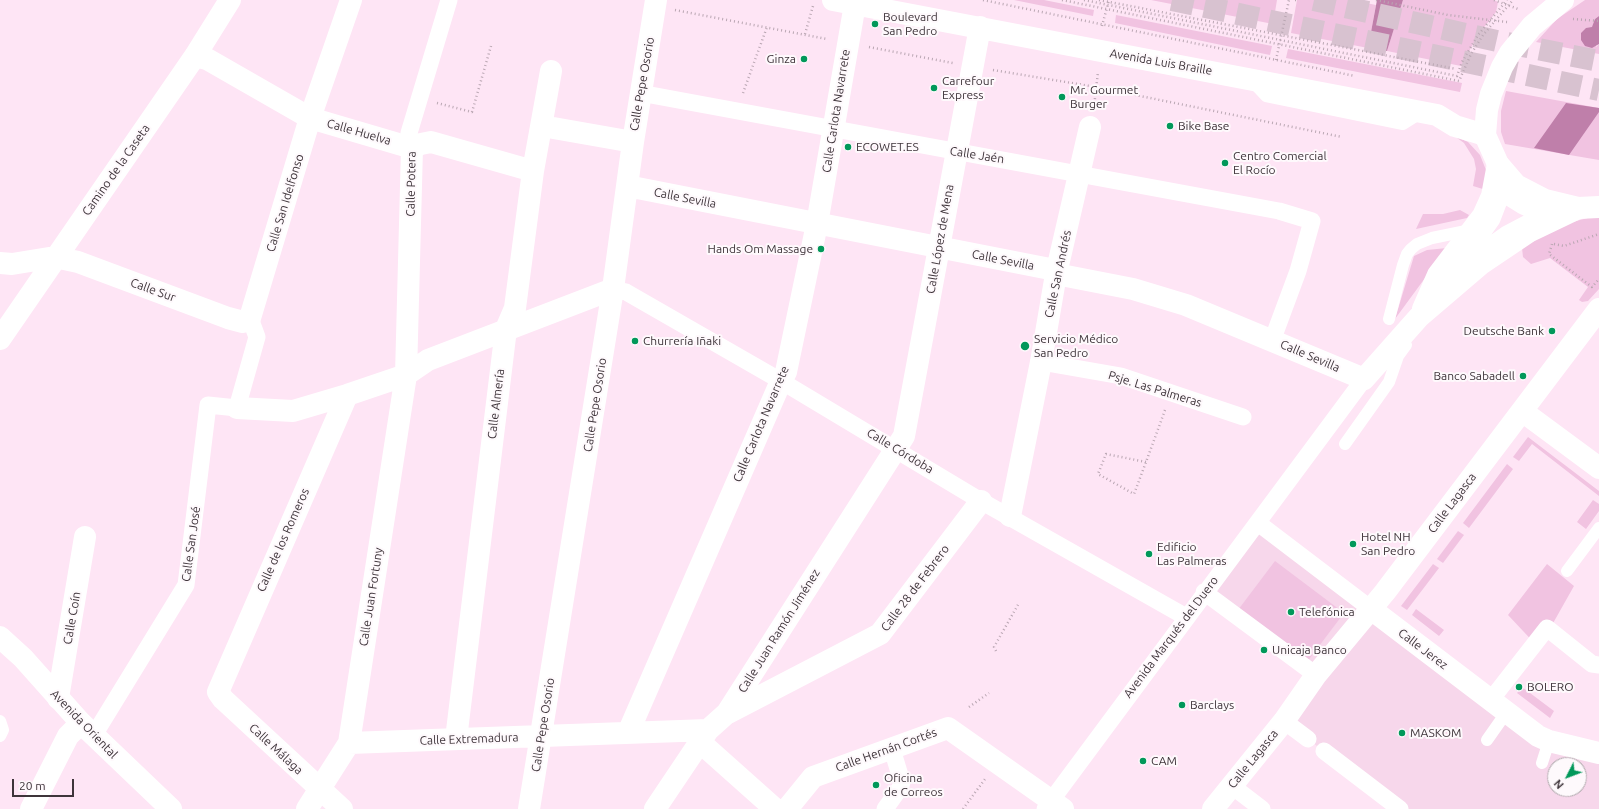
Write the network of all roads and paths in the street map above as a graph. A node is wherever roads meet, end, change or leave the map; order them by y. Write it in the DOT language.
graph roads {
  1 [pos="230,0"];
  2 [pos="351,0"];
  3 [pos="449,0"];
  4 [pos="656,0"];
  5 [pos="814,0"];
  6 [pos="834,0"];
  7 [pos="1062,0"];
  8 [pos="1084,0"];
  9 [pos="1099,0"];
  10 [pos="1289,0"];
  11 [pos="1376,0"];
  12 [pos="1507,0"];
  13 [pos="1513,0"];
  14 [pos="1563,0"];
  15 [pos="1108,2"];
  16 [pos="855,4"];
  17 [pos="1107,9"];
  18 [pos="1511,23"];
  19 [pos="767,27"];
  20 [pos="980,27"];
  21 [pos="805,34"];
  22 [pos="1282,35"];
  23 [pos="1281,40"];
  24 [pos="1280,44"];
  25 [pos="491,46"];
  26 [pos="1100,51"];
  27 [pos="195,56"];
  28 [pos="1276,60"];
  29 [pos="1456,69"];
  30 [pos="551,71"];
  31 [pos="640,93"];
  32 [pos="742,96"];
  33 [pos="419,98"];
  34 [pos="1095,104"];
  35 [pos="310,118"];
  36 [pos="542,126"];
  37 [pos="1090,127"];
  38 [pos="833,129"];
  39 [pos="1485,135"];
  40 [pos="632,142"];
  41 [pos="412,148"];
  42 [pos="955,152"];
  43 [pos="1498,164"];
  44 [pos="533,171"];
  45 [pos="1080,174"];
  46 [pos="627,186"];
  47 [pos="1588,208"];
  48 [pos="1542,213"];
  49 [pos="817,224"];
  50 [pos="1472,230"];
  51 [pos="1552,244"];
  52 [pos="940,248"];
  53 [pos="55,257"];
  54 [pos="0,263"];
  55 [pos="1056,274"];
  56 [pos="1599,279"];
  57 [pos="613,289"];
  58 [pos="1599,309"];
  59 [pos="1419,317"];
  60 [pos="250,318"];
  61 [pos="1389,319"];
  62 [pos="506,329"];
  63 [pos="0,339"];
  64 [pos="1272,341"];
  65 [pos="1041,362"];
  66 [pos="406,375"];
  67 [pos="783,376"];
  68 [pos="1364,379"];
  69 [pos="1172,393"];
  70 [pos="347,395"];
  71 [pos="237,408"];
  72 [pos="1522,411"];
  73 [pos="1243,417"];
  74 [pos="1346,444"];
  75 [pos="895,448"];
  76 [pos="1146,462"];
  77 [pos="1599,468"];
  78 [pos="981,500"];
  79 [pos="1010,516"];
  80 [pos="1258,523"];
  81 [pos="1599,528"];
  82 [pos="85,537"];
  83 [pos="1567,571"];
  84 [pos="1204,592"];
  85 [pos="1019,603"];
  86 [pos="1370,609"];
  87 [pos="1186,617"];
  88 [pos="0,637"];
  89 [pos="996,651"];
  90 [pos="1599,665"];
  91 [pos="1316,675"];
  92 [pos="220,684"];
  93 [pos="989,693"];
  94 [pos="58,698"];
  95 [pos="968,707"];
  96 [pos="1498,707"];
  97 [pos="727,713"];
  98 [pos="0,721"];
  99 [pos="1284,721"];
  100 [pos="87,729"];
  101 [pos="628,733"];
  102 [pos="0,736"];
  103 [pos="542,736"];
  104 [pos="705,737"];
  105 [pos="456,739"];
  106 [pos="1308,739"];
  107 [pos="1487,740"];
  108 [pos="1549,741"];
  109 [pos="349,743"];
  110 [pos="892,749"];
  111 [pos="1324,751"];
  112 [pos="1599,753"];
  113 [pos="1542,763"];
  114 [pos="996,764"];
  115 [pos="1232,786"];
  116 [pos="320,790"];
  117 [pos="1053,806"];
  118 [pos="31,809"];
  119 [pos="171,809"];
  120 [pos="307,809"];
  121 [pos="342,809"];
  122 [pos="529,809"];
  123 [pos="655,809"];
  124 [pos="775,809"];
  125 [pos="787,809"];
  126 [pos="885,809"];
  127 [pos="963,809"];
  128 [pos="1213,809"];
  129 [pos="1262,809"];
  130 [pos="1400,809"];
  1 -- 27 [label="street, Camino de la Caseta"];
  2 -- 35 [label="street, Calle San Idelfonso"];
  3 -- 33 [label="street, Calle Potera"];
  4 -- 31 [label="street, Calle Pepe Osorio"];
  5 -- 21 [label="path"];
  6 -- 16 [label="street, Avenida Luis Braille"];
  7 -- 17 [label="path"];
  8 -- 15 [label="path"];
  9 -- 15 [label="path"];
  10 -- 22 [label="path"];
  11 -- 18 [label="path"];
  12 -- 23 [label="path"];
  13 -- 24 [label="path"];
  14 -- 39 [label="street"];
  15 -- 17 [label="path"];
  15 -- 22 [label="path"];
  15 -- 23 [label="path"];
  16 -- 20 [label="street, Avenida Luis Braille"];
  16 -- 38 [label="street, Calle Carlota Navarrete"];
  17 -- 24 [label="path"];
  17 -- 26 [label="path"];
  19 -- 32 [label="path"];
  20 -- 26 [label="street, Avenida Luis Braille"];
  20 -- 42 [label="street, Calle López de Mena"];
  22 -- 23 [label="path"];
  22 -- 29 [label="path"];
  23 -- 24 [label="path"];
  24 -- 28 [label="path"];
  25 -- 33 [label="path"];
  26 -- 34 [label="path"];
  26 -- 39 [label="street, Avenida Luis Braille"];
  27 -- 35 [label="street, Calle Huelva"];
  27 -- 53 [label="street, Camino de la Caseta"];
  30 -- 36 [label="street, Calle Almería"];
  31 -- 38 [label="street, Calle Jaén"];
  31 -- 40 [label="street, Calle Pepe Osorio"];
  33 -- 41 [label="street, Calle Potera"];
  35 -- 41 [label="street, Calle Huelva"];
  35 -- 60 [label="street, Calle San Idelfonso"];
  36 -- 40 [label="street"];
  36 -- 44 [label="street, Calle Almería"];
  37 -- 45 [label="street, Calle San Andrés"];
  38 -- 42 [label="street, Calle Jaén"];
  38 -- 49 [label="street, Calle Carlota Navarrete"];
  39 -- 43 [label="street"];
  40 -- 46 [label="street, Calle Pepe Osorio"];
  41 -- 44 [label="street"];
  41 -- 66 [label="street, Calle Potera"];
  42 -- 45 [label="street, Calle Jaén"];
  42 -- 52 [label="street, Calle López de Mena"];
  43 -- 47 [label="street"];
  43 -- 50 [label="street, Avenida Marqués del Duero"];
  44 -- 62 [label="street, Calle Almería"];
  45 -- 55 [label="street, Calle San Andrés"];
  45 -- 64 [label="street, Calle Jaén"];
  46 -- 49 [label="street, Calle Sevilla"];
  46 -- 57 [label="street, Calle Pepe Osorio"];
  47 -- 59 [label="street, Avenida Marqués del Duero"];
  48 -- 48 [label="street"];
  49 -- 52 [label="street, Calle Sevilla"];
  49 -- 67 [label="street, Calle Carlota Navarrete"];
  50 -- 59 [label="street, Avenida Marqués del Duero"];
  50 -- 61 [label="lane"];
  51 -- 56 [label="path"];
  52 -- 55 [label="street, Calle Sevilla"];
  52 -- 75 [label="street, Calle López de Mena"];
  53 -- 54 [label="street"];
  53 -- 60 [label="street, Calle Sur"];
  53 -- 63 [label="street, Camino de la Caseta"];
  55 -- 64 [label="street, Calle Sevilla"];
  55 -- 65 [label="street, Calle San Andrés"];
  57 -- 62 [label="street"];
  57 -- 67 [label="street, Calle Córdoba"];
  57 -- 103 [label="street, Calle Pepe Osorio"];
  58 -- 72 [label="street, Calle Lagasca"];
  59 -- 68 [label="street, Avenida Marqués del Duero"];
  59 -- 74 [label="lane"];
  60 -- 71 [label="street"];
  62 -- 66 [label="street"];
  62 -- 105 [label="street, Calle Almería"];
  64 -- 68 [label="street, Calle Sevilla"];
  65 -- 69 [label="street, Psje. Las Palmeras"];
  65 -- 79 [label="street, Calle San Andrés"];
  66 -- 70 [label="street"];
  66 -- 109 [label="street, Calle Juan Fortuny"];
  67 -- 75 [label="street, Calle Córdoba"];
  67 -- 101 [label="street, Calle Carlota Navarrete"];
  68 -- 80 [label="street, Avenida Marqués del Duero"];
  69 -- 73 [label="street, Psje. Las Palmeras"];
  69 -- 76 [label="path"];
  70 -- 71 [label="street"];
  70 -- 92 [label="street, Calle de los Romeros"];
  71 -- 100 [label="street, Calle San José"];
  72 -- 77 [label="street"];
  72 -- 86 [label="street, Calle Lagasca"];
  75 -- 78 [label="street, Calle Córdoba"];
  75 -- 97 [label="street, Calle Juan Ramón Jiménez"];
  76 -- 76 [label="path"];
  78 -- 79 [label="street, Calle Córdoba"];
  78 -- 97 [label="street, Calle 28 de Febrero"];
  79 -- 87 [label="street, Calle Córdoba"];
  80 -- 84 [label="street, Avenida Marqués del Duero"];
  80 -- 86 [label="street, Calle Jerez"];
  81 -- 83 [label="lane"];
  82 -- 94 [label="street, Calle Coín"];
  84 -- 87 [label="street, Avenida Marqués del Duero"];
  84 -- 91 [label="street"];
  85 -- 89 [label="path"];
  86 -- 91 [label="street, Calle Lagasca"];
  86 -- 96 [label="street, Calle Jerez"];
  87 -- 117 [label="street, Avenida Marqués del Duero"];
  88 -- 94 [label="street, Avenida Oriental"];
  90 -- 96 [label="street"];
  91 -- 99 [label="street, Calle Lagasca"];
  92 -- 116 [label="street, Calle Málaga"];
  93 -- 95 [label="path"];
  94 -- 100 [label="street, Avenida Oriental"];
  96 -- 107 [label="lane"];
  96 -- 108 [label="street, Calle Jerez"];
  97 -- 104 [label="street, Calle Juan Ramón Jiménez"];
  98 -- 102 [label="lane"];
  99 -- 106 [label="street"];
  99 -- 115 [label="street, Calle Lagasca"];
  100 -- 118 [label="street"];
  100 -- 119 [label="street, Avenida Oriental"];
  101 -- 103 [label="street, Calle Extremadura"];
  101 -- 104 [label="street, Calle Extremadura"];
  103 -- 105 [label="street, Calle Extremadura"];
  103 -- 122 [label="street, Calle Pepe Osorio"];
  104 -- 123 [label="street, Calle Juan Ramón Jiménez"];
  104 -- 124 [label="street"];
  105 -- 109 [label="street, Calle Extremadura"];
  108 -- 112 [label="street, Calle Jerez"];
  108 -- 113 [label="lane"];
  109 -- 116 [label="street, Calle Juan Fortuny"];
  110 -- 114 [label="street, Calle Hernán Cortés"];
  110 -- 125 [label="street, Calle Hernán Cortés"];
  110 -- 126 [label="street"];
  111 -- 130 [label="street"];
  114 -- 117 [label="street, Calle Hernán Cortés"];
  114 -- 127 [label="path"];
  115 -- 128 [label="street, Calle Lagasca"];
  115 -- 129 [label="street"];
  116 -- 120 [label="street, Calle Juan Fortuny"];
  116 -- 121 [label="street, Calle Málaga"];
}
